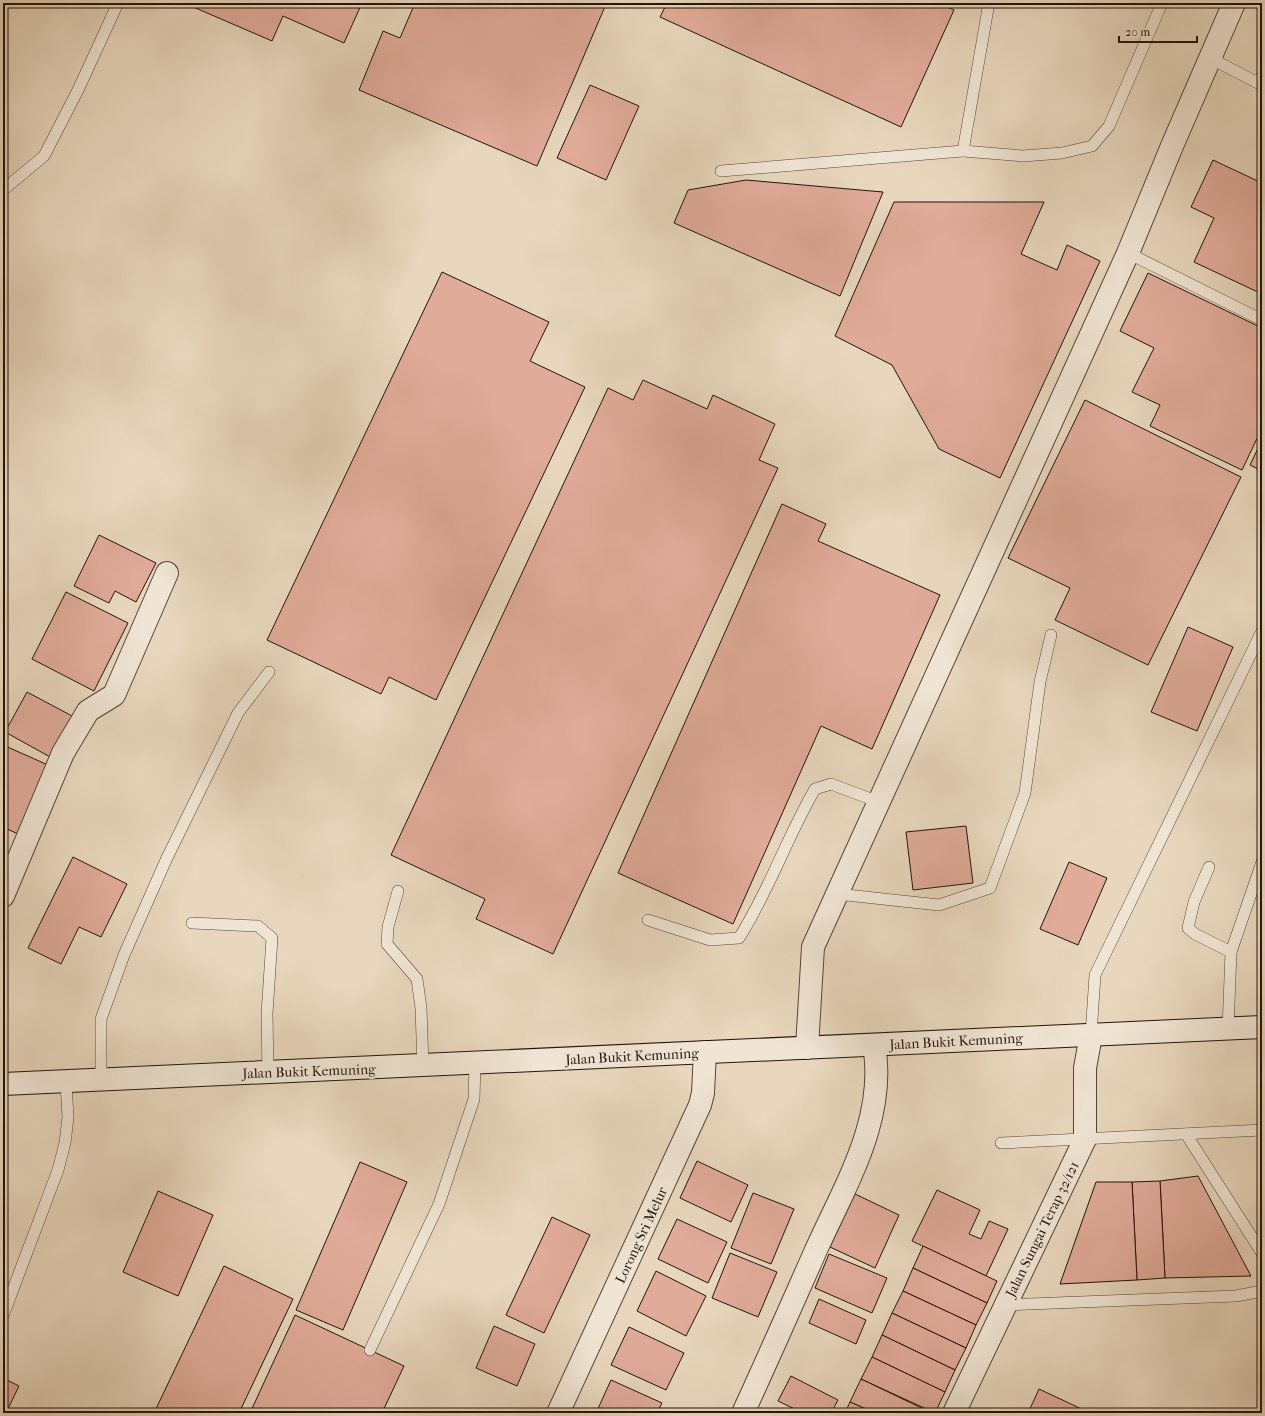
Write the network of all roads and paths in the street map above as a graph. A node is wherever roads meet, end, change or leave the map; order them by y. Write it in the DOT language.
graph roads {
  1 [pos="118,3"];
  2 [pos="989,3"];
  3 [pos="1162,3"];
  4 [pos="1234,3"];
  5 [pos="1210,58"];
  6 [pos="1261,82"];
  7 [pos="963,151"];
  8 [pos="722,171"];
  9 [pos="3,190"];
  10 [pos="1128,253"];
  11 [pos="1262,320"];
  12 [pos="167,573"];
  13 [pos="1262,631"];
  14 [pos="1051,635"];
  15 [pos="269,672"];
  16 [pos="879,802"];
  17 [pos="1262,862"];
  18 [pos="1209,867"];
  19 [pos="398,891"];
  20 [pos="837,894"];
  21 [pos="3,896"];
  22 [pos="648,920"];
  23 [pos="192,923"];
  24 [pos="1231,952"];
  25 [pos="1262,1027"];
  26 [pos="1228,1029"];
  27 [pos="1091,1035"];
  28 [pos="874,1045"];
  29 [pos="807,1048"];
  30 [pos="705,1052"];
  31 [pos="475,1063"];
  32 [pos="423,1066"];
  33 [pos="268,1072"];
  34 [pos="101,1080"];
  35 [pos="66,1082"];
  36 [pos="3,1084"];
  37 [pos="1262,1130"];
  38 [pos="1186,1134"];
  39 [pos="1085,1139"];
  40 [pos="1001,1143"];
  41 [pos="1262,1253"];
  42 [pos="1262,1291"];
  43 [pos="1005,1305"];
  44 [pos="3,1316"];
  45 [pos="370,1350"];
  46 [pos="558,1413"];
  47 [pos="743,1413"];
  48 [pos="954,1413"];
  1 -- 9 [label="lane"];
  2 -- 7 [label="lane"];
  3 -- 7 [label="lane"];
  4 -- 5 [label="street"];
  5 -- 6 [label="lane"];
  5 -- 10 [label="street"];
  7 -- 8 [label="lane"];
  10 -- 11 [label="lane"];
  10 -- 16 [label="street"];
  12 -- 21 [label="street"];
  13 -- 27 [label="lane"];
  14 -- 20 [label="lane"];
  15 -- 34 [label="lane"];
  16 -- 20 [label="street"];
  16 -- 22 [label="lane"];
  17 -- 24 [label="lane"];
  18 -- 24 [label="lane"];
  19 -- 32 [label="lane"];
  20 -- 29 [label="street"];
  23 -- 33 [label="lane"];
  24 -- 26 [label="lane"];
  25 -- 26 [label="street, Jalan Bukit Kemuning"];
  26 -- 27 [label="street, Jalan Bukit Kemuning"];
  27 -- 28 [label="street, Jalan Bukit Kemuning"];
  27 -- 39 [label="street, Jalan Sungai Terap 32/121"];
  28 -- 29 [label="street, Jalan Bukit Kemuning"];
  28 -- 47 [label="street"];
  29 -- 30 [label="street, Jalan Bukit Kemuning"];
  30 -- 31 [label="street, Jalan Bukit Kemuning"];
  30 -- 46 [label="street, Lorong Sri Melur"];
  31 -- 32 [label="street, Jalan Bukit Kemuning"];
  31 -- 45 [label="lane"];
  32 -- 33 [label="street, Jalan Bukit Kemuning"];
  33 -- 34 [label="street, Jalan Bukit Kemuning"];
  34 -- 35 [label="street, Jalan Bukit Kemuning"];
  35 -- 36 [label="street, Jalan Bukit Kemuning"];
  35 -- 44 [label="lane"];
  37 -- 38 [label="lane"];
  38 -- 39 [label="lane"];
  38 -- 41 [label="lane"];
  39 -- 40 [label="lane"];
  39 -- 43 [label="street, Jalan Sungai Terap 32/121"];
  42 -- 43 [label="lane"];
  43 -- 48 [label="street, Jalan Sungai Terap 32/121"];
}
